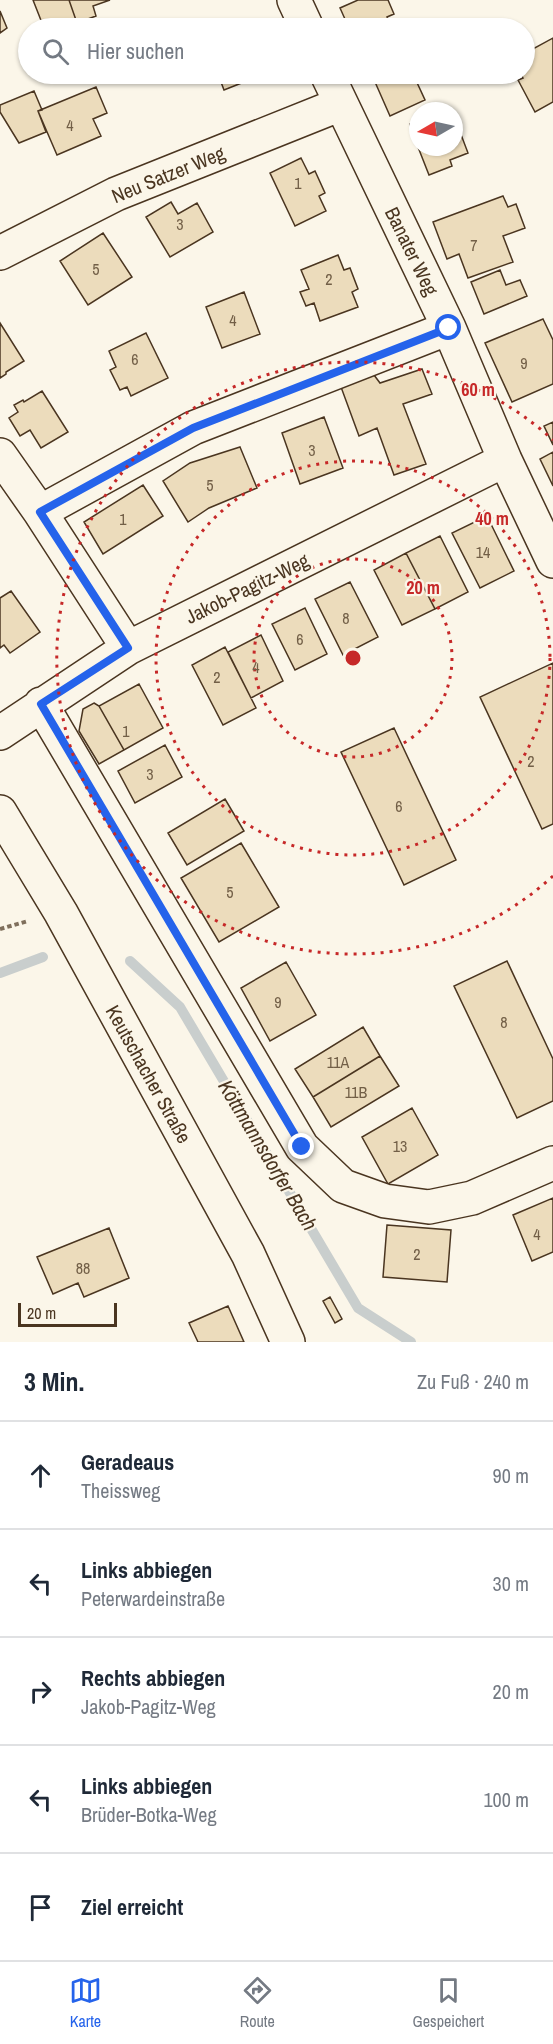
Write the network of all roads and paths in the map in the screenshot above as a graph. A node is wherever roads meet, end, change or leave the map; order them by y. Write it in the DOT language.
graph roads {
  1 [pos="294,0"];
  2 [pos="302,18"];
  3 [pos="332,84"];
  4 [pos="341,104"];
  5 [pos="0,253"];
  6 [pos="449,328"];
  7 [pos="0,454"];
  8 [pos="505,460"];
  9 [pos="40,512"];
  10 [pos="553,561"];
  11 [pos="128,648"];
  12 [pos="41,704"];
  13 [pos="0,733"];
  14 [pos="0,812"];
  15 [pos="553,1163"];
  16 [pos="288,1342"];
  1 -- 2 [label="street"];
  3 -- 4 [label="street, Banater Weg"];
  4 -- 5 [label="street, Neu Satzer Weg"];
  4 -- 6 [label="street, Banater Weg"];
  6 -- 8 [label="street, Banater Weg"];
  6 -- 9 [label="street"];
  7 -- 9 [label="street"];
  8 -- 10 [label="street, Banater Weg"];
  8 -- 11 [label="street, Jakob-Pagitz-Weg"];
  9 -- 11 [label="street"];
  11 -- 12 [label="street, Jakob-Pagitz-Weg"];
  12 -- 13 [label="street, Jakob-Pagitz-Weg"];
  12 -- 15 [label="street"];
  14 -- 16 [label="street, Keutschacher Straße"];
}
